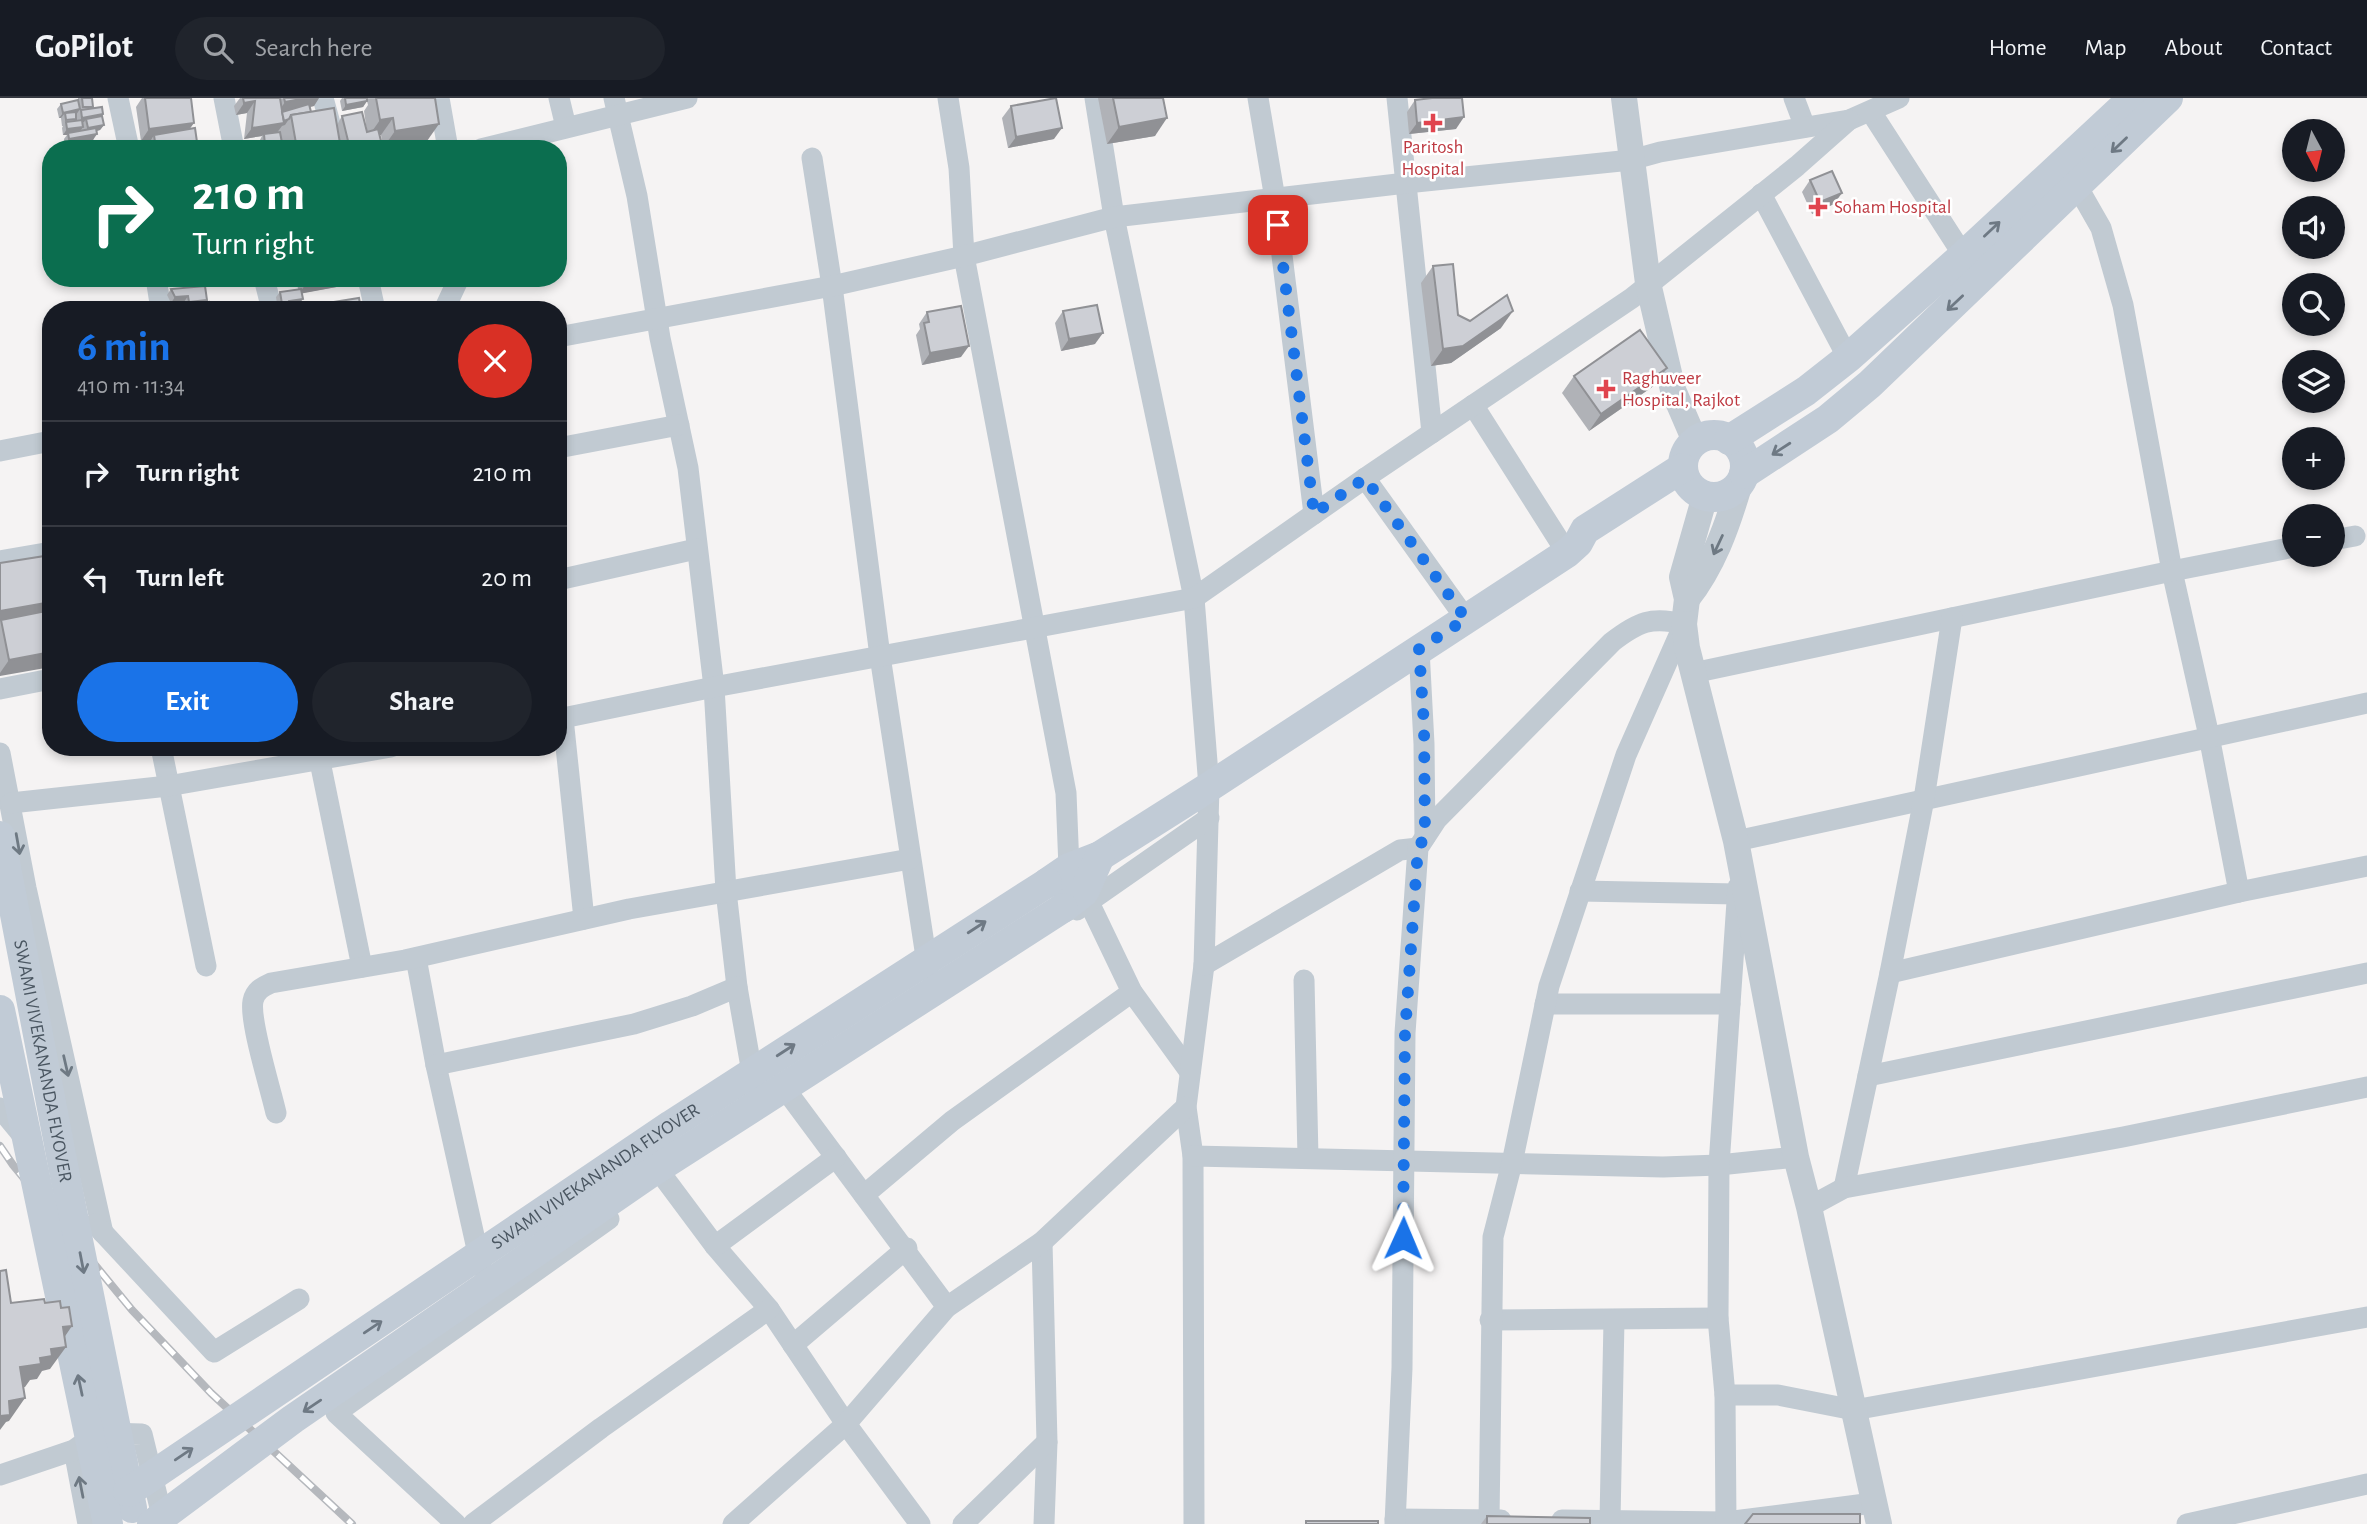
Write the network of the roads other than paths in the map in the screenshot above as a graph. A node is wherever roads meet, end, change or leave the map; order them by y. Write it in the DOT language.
graph roads {
  1 [pos="118,98"];
  2 [pos="224,98"];
  3 [pos="323,98"];
  4 [pos="439,98"];
  5 [pos="559,98"];
  6 [pos="687,98"];
  7 [pos="948,98"];
  8 [pos="1095,98"];
  9 [pos="1258,98"];
  10 [pos="1397,98"];
  11 [pos="1624,98"];
  12 [pos="1794,98"];
  13 [pos="1899,98"];
  14 [pos="2133,98"];
  15 [pos="2168,98"];
  16 [pos="615,107"];
  17 [pos="1871,112"];
  18 [pos="1849,120"];
  19 [pos="566,127"];
  20 [pos="1805,127"];
  21 [pos="127,140"];
  22 [pos="232,140"];
  23 [pos="335,140"];
  24 [pos="446,140"];
  25 [pos="516,140"];
  26 [pos="812,158"];
  27 [pos="1631,160"];
  28 [pos="1406,183"];
  29 [pos="2077,186"];
  30 [pos="1761,194"];
  31 [pos="1275,199"];
  32 [pos="1114,217"];
  33 [pos="964,256"];
  34 [pos="1972,268"];
  35 [pos="1648,283"];
  36 [pos="832,286"];
  37 [pos="657,317"];
  38 [pos="567,335"];
  39 [pos="1848,358"];
  40 [pos="1473,405"];
  41 [pos="679,425"];
  42 [pos="1432,433"];
  43 [pos="1729,440"];
  44 [pos="42,443"];
  45 [pos="567,446"];
  46 [pos="0,451"];
  47 [pos="1692,472"];
  48 [pos="1365,478"];
  49 [pos="1741,480"];
  50 [pos="1314,514"];
  51 [pos="2355,536"];
  52 [pos="2345,538"];
  53 [pos="1573,548"];
  54 [pos="696,549"];
  55 [pos="2282,549"];
  56 [pos="42,554"];
  57 [pos="0,561"];
  58 [pos="2172,571"];
  59 [pos="567,578"];
  60 [pos="1194,598"];
  61 [pos="1686,612"];
  62 [pos="1952,618"];
  63 [pos="1466,619"];
  64 [pos="1035,628"];
  65 [pos="1419,649"];
  66 [pos="880,656"];
  67 [pos="1693,673"];
  68 [pos="42,681"];
  69 [pos="714,687"];
  70 [pos="0,689"];
  71 [pos="2367,704"];
  72 [pos="567,717"];
  73 [pos="2209,736"];
  74 [pos="0,753"];
  75 [pos="163,756"];
  76 [pos="309,756"];
  77 [pos="318,756"];
  78 [pos="565,756"];
  79 [pos="169,786"];
  80 [pos="1209,787"];
  81 [pos="1924,799"];
  82 [pos="11,803"];
  83 [pos="1209,818"];
  84 [pos="0,835"];
  85 [pos="1421,842"];
  86 [pos="1738,849"];
  87 [pos="910,859"];
  88 [pos="2367,866"];
  89 [pos="1070,890"];
  90 [pos="726,891"];
  91 [pos="1580,891"];
  92 [pos="2239,892"];
  93 [pos="1737,894"];
  94 [pos="584,919"];
  95 [pos="416,958"];
  96 [pos="1204,965"];
  97 [pos="206,966"];
  98 [pos="362,967"];
  99 [pos="1890,973"];
  100 [pos="2367,973"];
  101 [pos="1304,981"];
  102 [pos="737,987"];
  103 [pos="1132,992"];
  104 [pos="933,1004"];
  105 [pos="1545,1004"];
  106 [pos="1730,1004"];
  107 [pos="0,1010"];
  108 [pos="436,1065"];
  109 [pos="1190,1072"];
  110 [pos="1868,1076"];
  111 [pos="2367,1087"];
  112 [pos="790,1097"];
  113 [pos="1186,1107"];
  114 [pos="0,1108"];
  115 [pos="276,1113"];
  116 [pos="760,1117"];
  117 [pos="1193,1156"];
  118 [pos="836,1157"];
  119 [pos="1308,1157"];
  120 [pos="1796,1157"];
  121 [pos="1404,1161"];
  122 [pos="1511,1163"];
  123 [pos="1719,1165"];
  124 [pos="665,1179"];
  125 [pos="1844,1188"];
  126 [pos="864,1195"];
  127 [pos="1809,1207"];
  128 [pos="103,1233"];
  129 [pos="1042,1242"];
  130 [pos="715,1246"];
  131 [pos="906,1249"];
  132 [pos="299,1299"];
  133 [pos="489,1304"];
  134 [pos="947,1307"];
  135 [pos="769,1309"];
  136 [pos="2367,1317"];
  137 [pos="1718,1318"];
  138 [pos="1490,1320"];
  139 [pos="1614,1320"];
  140 [pos="793,1345"];
  141 [pos="1726,1395"];
  142 [pos="1854,1410"];
  143 [pos="846,1424"];
  144 [pos="1047,1441"];
  145 [pos="74,1450"];
  146 [pos="0,1475"];
  147 [pos="2367,1485"];
  148 [pos="107,1510"];
  149 [pos="1876,1514"];
  150 [pos="1489,1520"];
  151 [pos="1516,1520"];
  152 [pos="1543,1520"];
  153 [pos="1610,1520"];
  154 [pos="1395,1522"];
  155 [pos="1726,1523"];
  156 [pos="136,1524"];
  157 [pos="152,1524"];
  158 [pos="164,1524"];
  159 [pos="456,1524"];
  160 [pos="473,1524"];
  161 [pos="733,1524"];
  162 [pos="920,1524"];
  163 [pos="962,1524"];
  164 [pos="1044,1524"];
  165 [pos="1194,1524"];
  166 [pos="2187,1524"];
  1 -- 21 [label="street"];
  2 -- 22 [label="street"];
  3 -- 23 [label="street"];
  4 -- 24 [label="street"];
  5 -- 19 [label="street"];
  6 -- 16 [label="street"];
  7 -- 33 [label="street"];
  8 -- 32 [label="street"];
  9 -- 31 [label="street"];
  10 -- 28 [label="street"];
  11 -- 27 [label="street"];
  12 -- 20 [label="street"];
  13 -- 17 [label="street"];
  34 -- 14 [label="main road, one-way"];
  15 -- 29 [label="main road, one-way"];
  16 -- 19 [label="street"];
  16 -- 37 [label="street"];
  17 -- 18 [label="street"];
  17 -- 34 [label="street"];
  18 -- 20 [label="street"];
  18 -- 30 [label="street"];
  19 -- 25 [label="street"];
  20 -- 27 [label="street"];
  26 -- 36 [label="street"];
  27 -- 28 [label="street"];
  27 -- 35 [label="street"];
  28 -- 31 [label="street"];
  28 -- 42 [label="street"];
  29 -- 34 [label="main road"];
  29 -- 58 [label="street"];
  30 -- 35 [label="street"];
  30 -- 39 [label="street"];
  31 -- 32 [label="street"];
  31 -- 50 [label="street"];
  32 -- 33 [label="street"];
  32 -- 60 [label="street"];
  33 -- 36 [label="street"];
  33 -- 64 [label="street"];
  34 -- 39 [label="main road"];
  34 -- 49 [label="main road, one-way"];
  35 -- 40 [label="street"];
  35 -- 47 [label="street"];
  36 -- 37 [label="street"];
  36 -- 66 [label="street"];
  37 -- 38 [label="street"];
  37 -- 41 [label="street"];
  39 -- 43 [label="main road"];
  40 -- 42 [label="street"];
  40 -- 53 [label="street"];
  41 -- 45 [label="street"];
  41 -- 54 [label="street"];
  42 -- 48 [label="street"];
  43 -- 47 [label="main road"];
  43 -- 49 [label="main road"];
  44 -- 46 [label="street"];
  47 -- 49 [label="main road"];
  47 -- 53 [label="main road"];
  47 -- 61 [label="street"];
  48 -- 50 [label="street"];
  48 -- 63 [label="street"];
  49 -- 61 [label="street, one-way"];
  50 -- 60 [label="street"];
  51 -- 52 [label="street"];
  53 -- 63 [label="main road"];
  54 -- 59 [label="street"];
  54 -- 69 [label="street"];
  55 -- 58 [label="street"];
  56 -- 57 [label="street"];
  58 -- 62 [label="street"];
  58 -- 73 [label="street"];
  60 -- 64 [label="street"];
  60 -- 80 [label="street"];
  61 -- 67 [label="street"];
  61 -- 85 [label="street"];
  61 -- 91 [label="street"];
  62 -- 67 [label="street"];
  62 -- 81 [label="street"];
  63 -- 65 [label="main road"];
  64 -- 66 [label="street"];
  64 -- 89 [label="street"];
  65 -- 80 [label="main road"];
  65 -- 85 [label="street"];
  66 -- 69 [label="street"];
  66 -- 87 [label="street"];
  67 -- 86 [label="street"];
  68 -- 70 [label="street"];
  69 -- 72 [label="street"];
  69 -- 90 [label="street"];
  71 -- 73 [label="street"];
  73 -- 81 [label="street"];
  73 -- 92 [label="street"];
  74 -- 82 [label="street"];
  75 -- 79 [label="street"];
  76 -- 79 [label="street"];
  77 -- 98 [label="street"];
  78 -- 94 [label="street"];
  79 -- 82 [label="street"];
  79 -- 97 [label="street"];
  80 -- 83 [label="street"];
  80 -- 89 [label="main road"];
  81 -- 86 [label="street"];
  81 -- 99 [label="street"];
  82 -- 128 [label="street, one-way"];
  83 -- 89 [label="street"];
  83 -- 96 [label="street"];
  84 -- 148 [label="main road, SWAMI VIVEKANANDA FLYOVER, one-way, bridge"];
  85 -- 96 [label="street"];
  85 -- 121 [label="street"];
  86 -- 93 [label="street"];
  86 -- 120 [label="street"];
  87 -- 90 [label="street"];
  87 -- 104 [label="street"];
  88 -- 92 [label="street"];
  89 -- 103 [label="street"];
  89 -- 104 [label="street"];
  148 -- 89 [label="main road, SWAMI VIVEKANANDA FLYOVER, one-way, bridge"];
  89 -- 157 [label="main road, SWAMI VIVEKANANDA FLYOVER, one-way, bridge"];
  90 -- 94 [label="street"];
  90 -- 102 [label="street"];
  91 -- 93 [label="street"];
  91 -- 105 [label="street"];
  92 -- 99 [label="street"];
  93 -- 106 [label="street"];
  94 -- 95 [label="street"];
  95 -- 98 [label="street"];
  95 -- 108 [label="street"];
  96 -- 109 [label="street"];
  98 -- 115 [label="street"];
  99 -- 110 [label="street"];
  100 -- 110 [label="street"];
  101 -- 119 [label="street"];
  102 -- 108 [label="street"];
  102 -- 116 [label="street"];
  103 -- 109 [label="street"];
  103 -- 126 [label="street"];
  104 -- 112 [label="street"];
  105 -- 106 [label="street"];
  105 -- 122 [label="street"];
  106 -- 123 [label="street"];
  148 -- 107 [label="main road, SWAMI VIVEKANANDA FLYOVER, one-way, bridge"];
  108 -- 133 [label="street"];
  109 -- 113 [label="street"];
  110 -- 125 [label="street"];
  111 -- 125 [label="street"];
  112 -- 116 [label="street"];
  112 -- 118 [label="street"];
  113 -- 117 [label="street"];
  113 -- 129 [label="street"];
  114 -- 128 [label="street"];
  116 -- 124 [label="street"];
  117 -- 119 [label="street"];
  117 -- 165 [label="street"];
  118 -- 126 [label="street"];
  118 -- 130 [label="street"];
  119 -- 121 [label="street"];
  120 -- 123 [label="street"];
  120 -- 127 [label="street"];
  121 -- 122 [label="street"];
  121 -- 154 [label="street"];
  122 -- 123 [label="street"];
  122 -- 138 [label="street"];
  123 -- 137 [label="street"];
  124 -- 130 [label="street"];
  124 -- 133 [label="street"];
  125 -- 127 [label="street"];
  126 -- 131 [label="street"];
  127 -- 142 [label="street"];
  128 -- 132 [label="street"];
  129 -- 134 [label="street"];
  129 -- 144 [label="street"];
  130 -- 135 [label="street"];
  131 -- 134 [label="street"];
  131 -- 140 [label="street"];
  133 -- 159 [label="street"];
  134 -- 143 [label="street"];
  135 -- 140 [label="street"];
  135 -- 160 [label="street"];
  136 -- 142 [label="street"];
  137 -- 139 [label="street"];
  137 -- 141 [label="street"];
  138 -- 139 [label="street"];
  138 -- 150 [label="street"];
  139 -- 153 [label="street"];
  140 -- 143 [label="street"];
  141 -- 142 [label="street"];
  141 -- 155 [label="street"];
  142 -- 149 [label="street"];
  143 -- 161 [label="street"];
  143 -- 162 [label="street"];
  144 -- 163 [label="street"];
  144 -- 164 [label="street"];
  145 -- 146 [label="street"];
  148 -- 145 [label="street, one-way"];
  145 -- 158 [label="street"];
  147 -- 166 [label="street"];
  148 -- 156 [label="main road, SWAMI VIVEKANANDA FLYOVER, bridge"];
  149 -- 155 [label="street"];
  150 -- 151 [label="street"];
  150 -- 154 [label="street"];
  152 -- 153 [label="street"];
  153 -- 155 [label="street"];
}
